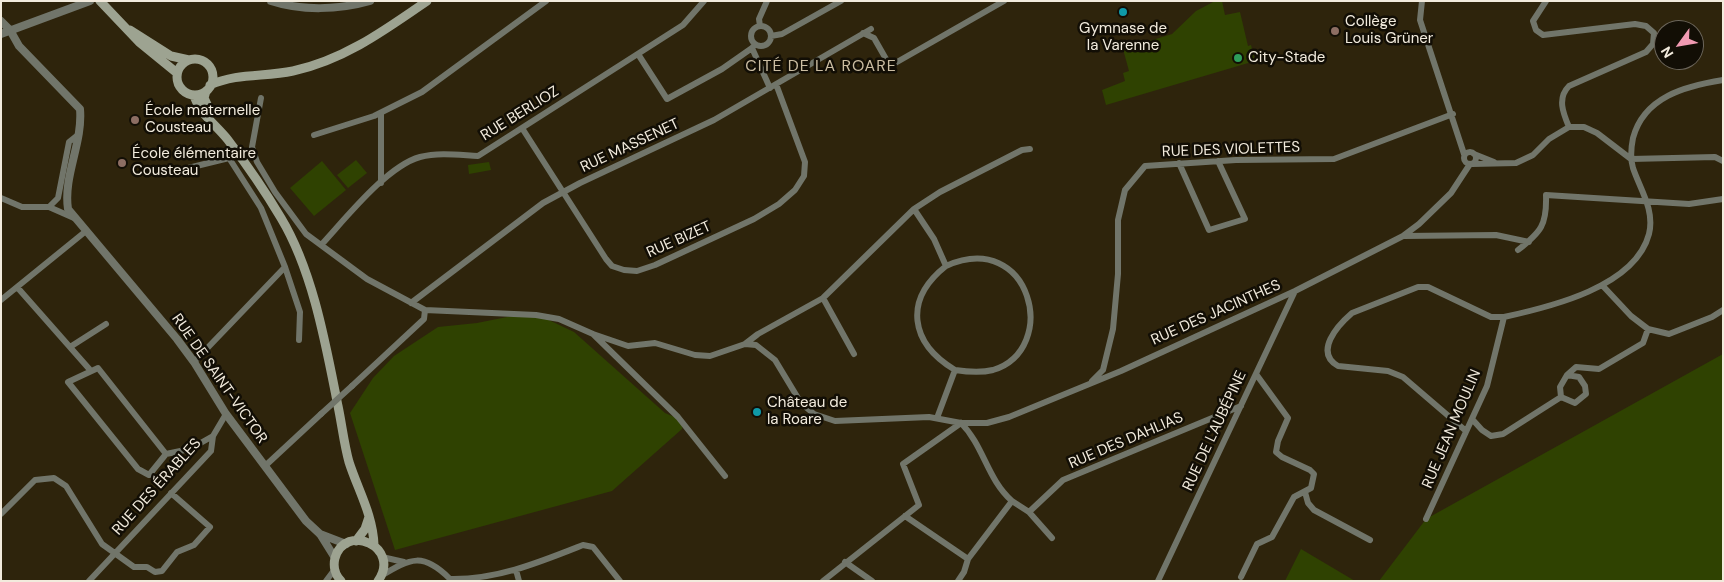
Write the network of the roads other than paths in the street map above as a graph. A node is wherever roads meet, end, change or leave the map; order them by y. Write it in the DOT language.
graph roads {
  1 [pos="89,1"];
  2 [pos="100,1"];
  3 [pos="271,1"];
  4 [pos="370,1"];
  5 [pos="427,1"];
  6 [pos="546,1"];
  7 [pos="704,1"];
  8 [pos="767,1"];
  9 [pos="841,1"];
  10 [pos="1004,1"];
  11 [pos="1422,1"];
  12 [pos="1546,1"];
  13 [pos="1,21"];
  14 [pos="760,26"];
  15 [pos="126,28"];
  16 [pos="871,29"];
  17 [pos="10,30"];
  18 [pos="863,33"];
  19 [pos="1,34"];
  20 [pos="771,36"];
  21 [pos="753,46"];
  22 [pos="638,54"];
  23 [pos="189,60"];
  24 [pos="210,67"];
  25 [pos="177,73"];
  26 [pos="237,76"];
  27 [pos="1723,80"];
  28 [pos="773,86"];
  29 [pos="208,88"];
  30 [pos="194,95"];
  31 [pos="261,98"];
  32 [pos="381,113"];
  33 [pos="1452,114"];
  34 [pos="1569,127"];
  35 [pos="522,128"];
  36 [pos="80,134"];
  37 [pos="314,135"];
  38 [pos="1030,149"];
  39 [pos="1469,158"];
  40 [pos="1631,159"];
  41 [pos="1218,161"];
  42 [pos="1723,161"];
  43 [pos="1179,163"];
  44 [pos="1495,163"];
  45 [pos="180,170"];
  46 [pos="381,183"];
  47 [pos="563,191"];
  48 [pos="266,193"];
  49 [pos="1,198"];
  50 [pos="1723,199"];
  51 [pos="1646,202"];
  52 [pos="49,207"];
  53 [pos="914,209"];
  54 [pos="74,218"];
  55 [pos="86,231"];
  56 [pos="1403,236"];
  57 [pos="1529,242"];
  58 [pos="322,244"];
  59 [pos="1518,250"];
  60 [pos="946,266"];
  61 [pos="285,267"];
  62 [pos="1602,285"];
  63 [pos="16,287"];
  64 [pos="1295,291"];
  65 [pos="823,298"];
  66 [pos="1,300"];
  67 [pos="411,303"];
  68 [pos="425,310"];
  69 [pos="1723,310"];
  70 [pos="1504,317"];
  71 [pos="106,324"];
  72 [pos="1648,329"];
  73 [pos="593,334"];
  74 [pos="300,340"];
  75 [pos="745,344"];
  76 [pos="70,347"];
  77 [pos="854,354"];
  78 [pos="194,362"];
  79 [pos="955,370"];
  80 [pos="91,371"];
  81 [pos="1256,374"];
  82 [pos="1566,375"];
  83 [pos="1090,383"];
  84 [pos="1562,397"];
  85 [pos="1241,406"];
  86 [pos="226,414"];
  87 [pos="937,418"];
  88 [pos="1472,419"];
  89 [pos="961,423"];
  90 [pos="1466,430"];
  91 [pos="213,436"];
  92 [pos="166,454"];
  93 [pos="265,466"];
  94 [pos="725,476"];
  95 [pos="1305,492"];
  96 [pos="171,493"];
  97 [pos="1012,501"];
  98 [pos="1028,512"];
  99 [pos="1,514"];
  100 [pos="906,516"];
  101 [pos="369,517"];
  102 [pos="1426,519"];
  103 [pos="320,534"];
  104 [pos="1052,538"];
  105 [pos="1370,540"];
  106 [pos="356,541"];
  107 [pos="346,544"];
  108 [pos="374,545"];
  109 [pos="115,553"];
  110 [pos="382,557"];
  111 [pos="336,558"];
  112 [pos="968,559"];
  113 [pos="404,562"];
  114 [pos="845,562"];
  115 [pos="335,569"];
  116 [pos="516,570"];
  117 [pos="1241,577"];
  118 [pos="379,578"];
  119 [pos="449,580"];
  120 [pos="90,581"];
  121 [pos="326,581"];
  122 [pos="340,581"];
  123 [pos="519,581"];
  124 [pos="620,581"];
  125 [pos="823,581"];
  126 [pos="872,581"];
  127 [pos="958,581"];
  128 [pos="1158,581"];
  1 -- 17 [label="street"];
  2 -- 15 [label="main road"];
  3 -- 4 [label="street"];
  5 -- 26 [label="main road"];
  6 -- 32 [label="street"];
  7 -- 22 [label="street, RUE BERLIOZ"];
  8 -- 14 [label="street"];
  9 -- 20 [label="street"];
  10 -- 18 [label="street"];
  11 -- 33 [label="street"];
  12 -- 34 [label="street"];
  13 -- 17 [label="street"];
  14 -- 20 [label="street"];
  14 -- 21 [label="street"];
  15 -- 23 [label="main road"];
  15 -- 25 [label="main road"];
  16 -- 18 [label="street, RUE MASSENET"];
  17 -- 19 [label="street"];
  17 -- 36 [label="street"];
  18 -- 28 [label="street, RUE MASSENET"];
  20 -- 21 [label="street"];
  21 -- 22 [label="street"];
  21 -- 28 [label="street, RUE BIZET"];
  22 -- 35 [label="street, RUE BERLIOZ"];
  23 -- 24 [label="main road"];
  23 -- 25 [label="main road"];
  24 -- 26 [label="main road"];
  24 -- 29 [label="main road"];
  25 -- 30 [label="main road"];
  26 -- 29 [label="main road"];
  27 -- 40 [label="street"];
  28 -- 47 [label="street, RUE MASSENET"];
  28 -- 47 [label="street, RUE BIZET"];
  29 -- 30 [label="main road"];
  29 -- 48 [label="main road"];
  30 -- 48 [label="main road"];
  31 -- 58 [label="street"];
  32 -- 37 [label="street"];
  32 -- 46 [label="street"];
  33 -- 39 [label="street"];
  33 -- 41 [label="street, RUE DES VIOLETTES"];
  34 -- 40 [label="street"];
  34 -- 44 [label="street"];
  35 -- 46 [label="street, RUE BERLIOZ"];
  35 -- 47 [label="street, RUE BIZET"];
  36 -- 52 [label="street"];
  36 -- 54 [label="street"];
  38 -- 53 [label="street"];
  39 -- 44 [label="street"];
  39 -- 44 [label="street"];
  39 -- 56 [label="street, RUE DES JACINTHES"];
  40 -- 42 [label="street"];
  40 -- 51 [label="street"];
  41 -- 43 [label="street, RUE DES VIOLETTES"];
  41 -- 43 [label="street"];
  43 -- 83 [label="street, RUE DES VIOLETTES"];
  45 -- 61 [label="street"];
  46 -- 58 [label="street, RUE BERLIOZ"];
  47 -- 67 [label="street, RUE MASSENET"];
  48 -- 101 [label="main road"];
  49 -- 52 [label="street"];
  50 -- 51 [label="street"];
  51 -- 57 [label="street"];
  51 -- 62 [label="street"];
  52 -- 54 [label="street"];
  53 -- 60 [label="street"];
  53 -- 65 [label="street"];
  54 -- 55 [label="street, RUE DE SAINT-VICTOR"];
  55 -- 63 [label="street"];
  55 -- 78 [label="street, RUE DE SAINT-VICTOR"];
  56 -- 57 [label="street"];
  56 -- 64 [label="street, RUE DES JACINTHES"];
  57 -- 59 [label="street"];
  58 -- 67 [label="street"];
  60 -- 79 [label="street"];
  60 -- 79 [label="street"];
  61 -- 74 [label="street"];
  61 -- 78 [label="street"];
  62 -- 70 [label="street"];
  62 -- 72 [label="street"];
  63 -- 66 [label="street"];
  63 -- 76 [label="street"];
  64 -- 81 [label="street, RUE DE L'AUBÉPINE"];
  64 -- 83 [label="street, RUE DES JACINTHES"];
  65 -- 75 [label="street"];
  65 -- 77 [label="street"];
  67 -- 68 [label="street"];
  68 -- 73 [label="street"];
  68 -- 93 [label="street, bridge"];
  69 -- 72 [label="street"];
  70 -- 88 [label="street, RUE JEAN MOULIN"];
  70 -- 90 [label="street"];
  71 -- 76 [label="street"];
  72 -- 82 [label="street"];
  73 -- 75 [label="street"];
  73 -- 94 [label="street"];
  75 -- 87 [label="street, RUE DES JACINTHES"];
  76 -- 80 [label="street"];
  78 -- 86 [label="street, RUE DE SAINT-VICTOR"];
  79 -- 87 [label="street"];
  80 -- 92 [label="street"];
  80 -- 92 [label="street"];
  81 -- 85 [label="street, RUE DE L'AUBÉPINE"];
  81 -- 95 [label="street"];
  82 -- 84 [label="street"];
  82 -- 84 [label="street"];
  83 -- 89 [label="street, RUE DES JACINTHES"];
  84 -- 88 [label="street"];
  85 -- 98 [label="street, RUE DES DAHLIAS"];
  85 -- 128 [label="street, RUE DE L'AUBÉPINE"];
  86 -- 91 [label="street, RUE DES ÉRABLES"];
  86 -- 93 [label="street, RUE DE SAINT-VICTOR"];
  87 -- 89 [label="street, RUE DES JACINTHES"];
  88 -- 90 [label="street, RUE JEAN MOULIN"];
  89 -- 97 [label="street"];
  89 -- 100 [label="street"];
  90 -- 102 [label="street, RUE JEAN MOULIN"];
  91 -- 92 [label="street"];
  91 -- 96 [label="street, RUE DES ÉRABLES"];
  93 -- 103 [label="street, RUE DE SAINT-VICTOR"];
  95 -- 105 [label="street"];
  95 -- 117 [label="street"];
  96 -- 109 [label="street, RUE DES ÉRABLES"];
  96 -- 109 [label="street"];
  97 -- 98 [label="street"];
  97 -- 112 [label="street"];
  98 -- 104 [label="street"];
  99 -- 109 [label="street"];
  100 -- 112 [label="street"];
  100 -- 114 [label="street"];
  101 -- 106 [label="main road"];
  101 -- 108 [label="main road"];
  103 -- 107 [label="street, RUE DE SAINT-VICTOR"];
  103 -- 111 [label="street, RUE DE SAINT-VICTOR"];
  106 -- 107 [label="main road"];
  106 -- 108 [label="main road"];
  107 -- 111 [label="main road"];
  108 -- 110 [label="main road"];
  109 -- 120 [label="street, RUE DES ÉRABLES"];
  110 -- 113 [label="street"];
  110 -- 118 [label="main road"];
  111 -- 115 [label="main road"];
  112 -- 127 [label="street"];
  113 -- 118 [label="street"];
  113 -- 119 [label="street"];
  114 -- 125 [label="street"];
  114 -- 126 [label="street"];
  115 -- 121 [label="street"];
  115 -- 122 [label="main road"];
  116 -- 119 [label="street"];
  116 -- 123 [label="street"];
  116 -- 124 [label="street"];
}
